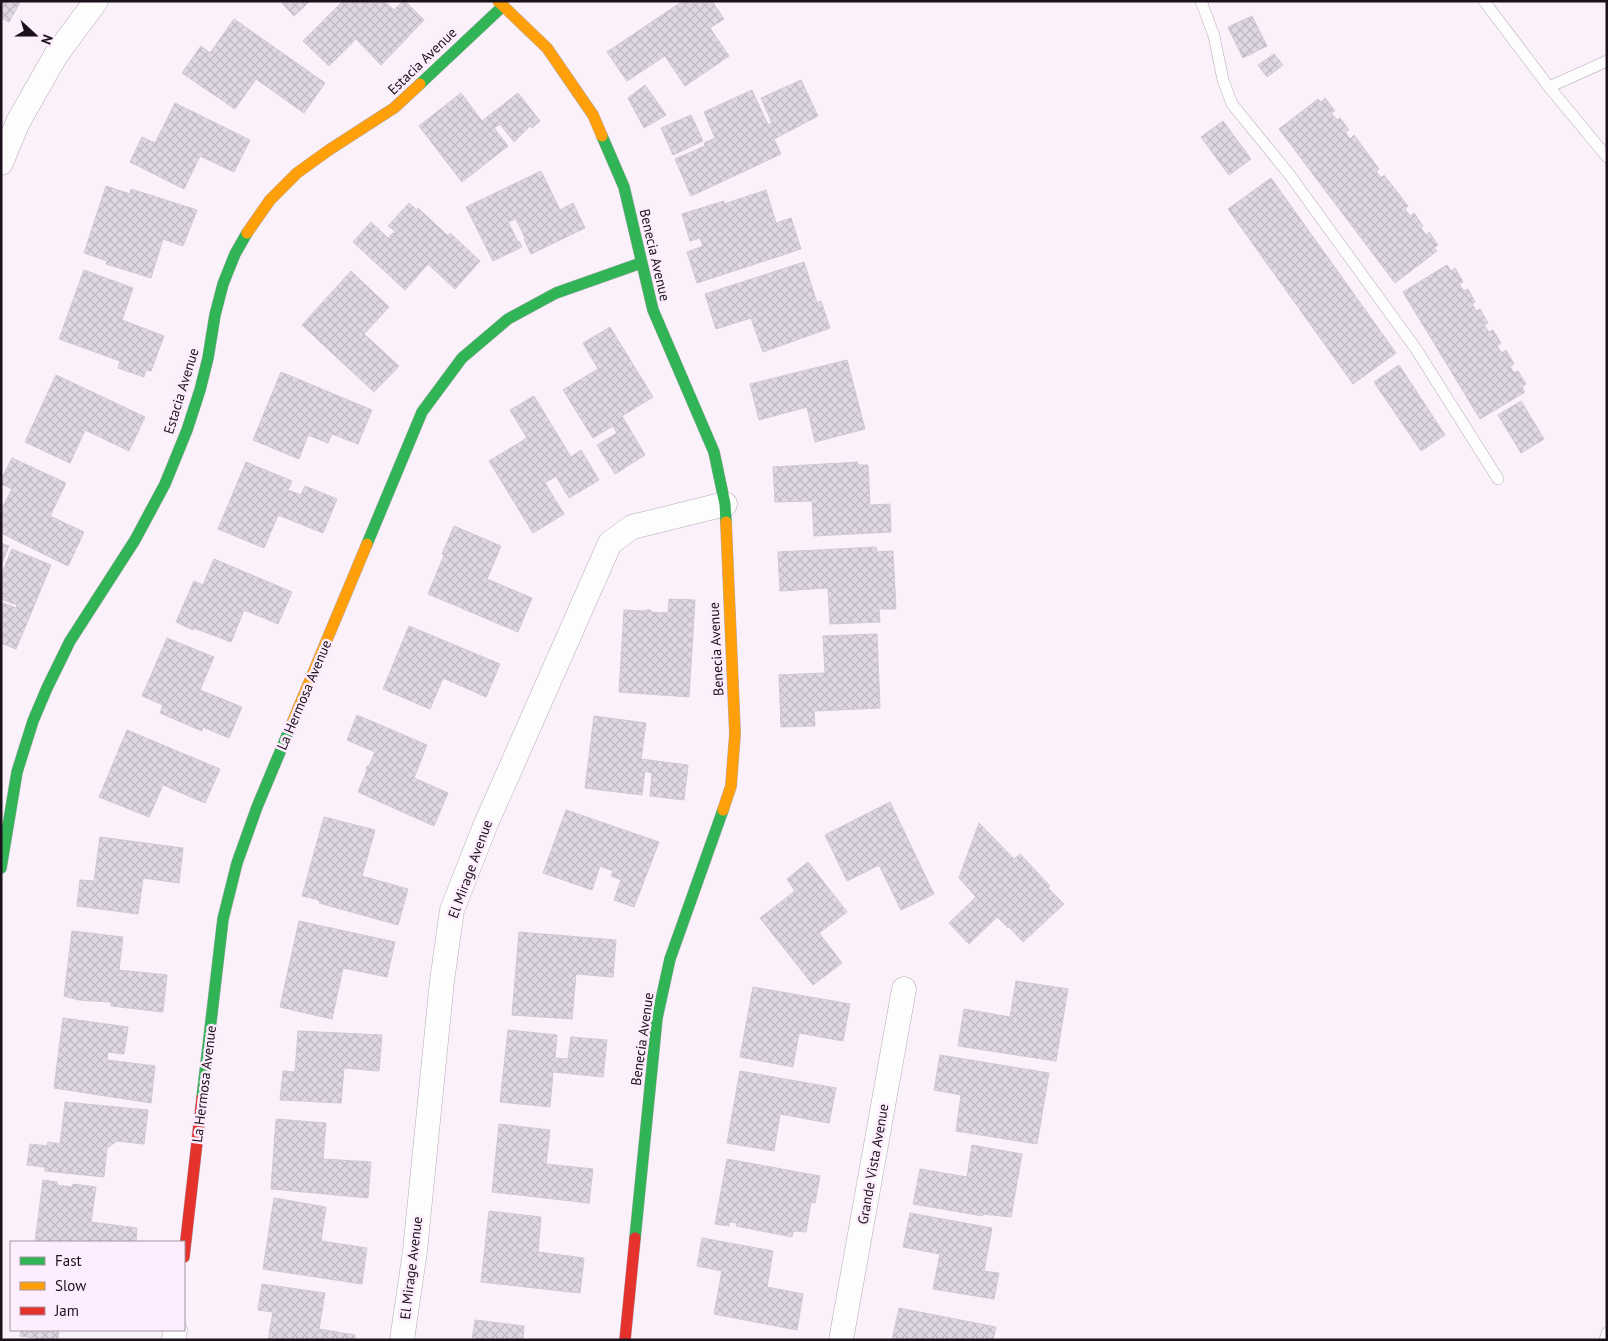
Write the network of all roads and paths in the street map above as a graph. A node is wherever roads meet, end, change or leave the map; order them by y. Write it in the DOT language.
graph roads {
  1 [pos="96,1"];
  2 [pos="1201,1"];
  3 [pos="1484,1"];
  4 [pos="501,4"];
  5 [pos="1607,60"];
  6 [pos="1549,86"];
  7 [pos="1607,156"];
  8 [pos="1,163"];
  9 [pos="641,263"];
  10 [pos="1498,479"];
  11 [pos="725,504"];
  12 [pos="1,868"];
  13 [pos="904,989"];
  14 [pos="185,1248"];
  15 [pos="1607,1333"];
  16 [pos="402,1340"];
  17 [pos="625,1340"];
  18 [pos="841,1340"];
  19 [pos="1604,1340"];
  1 -- 8 [label="street"];
  2 -- 10 [label="lane"];
  3 -- 6 [label="lane"];
  4 -- 9 [label="street, Benecia Avenue"];
  4 -- 12 [label="street, Estacia Avenue"];
  5 -- 6 [label="lane"];
  6 -- 7 [label="lane"];
  9 -- 11 [label="street, Benecia Avenue"];
  9 -- 14 [label="street, La Hermosa Avenue"];
  11 -- 16 [label="street, El Mirage Avenue"];
  11 -- 17 [label="street, Benecia Avenue"];
  13 -- 18 [label="street, Grande Vista Avenue"];
  15 -- 19 [label="lane"];
}
